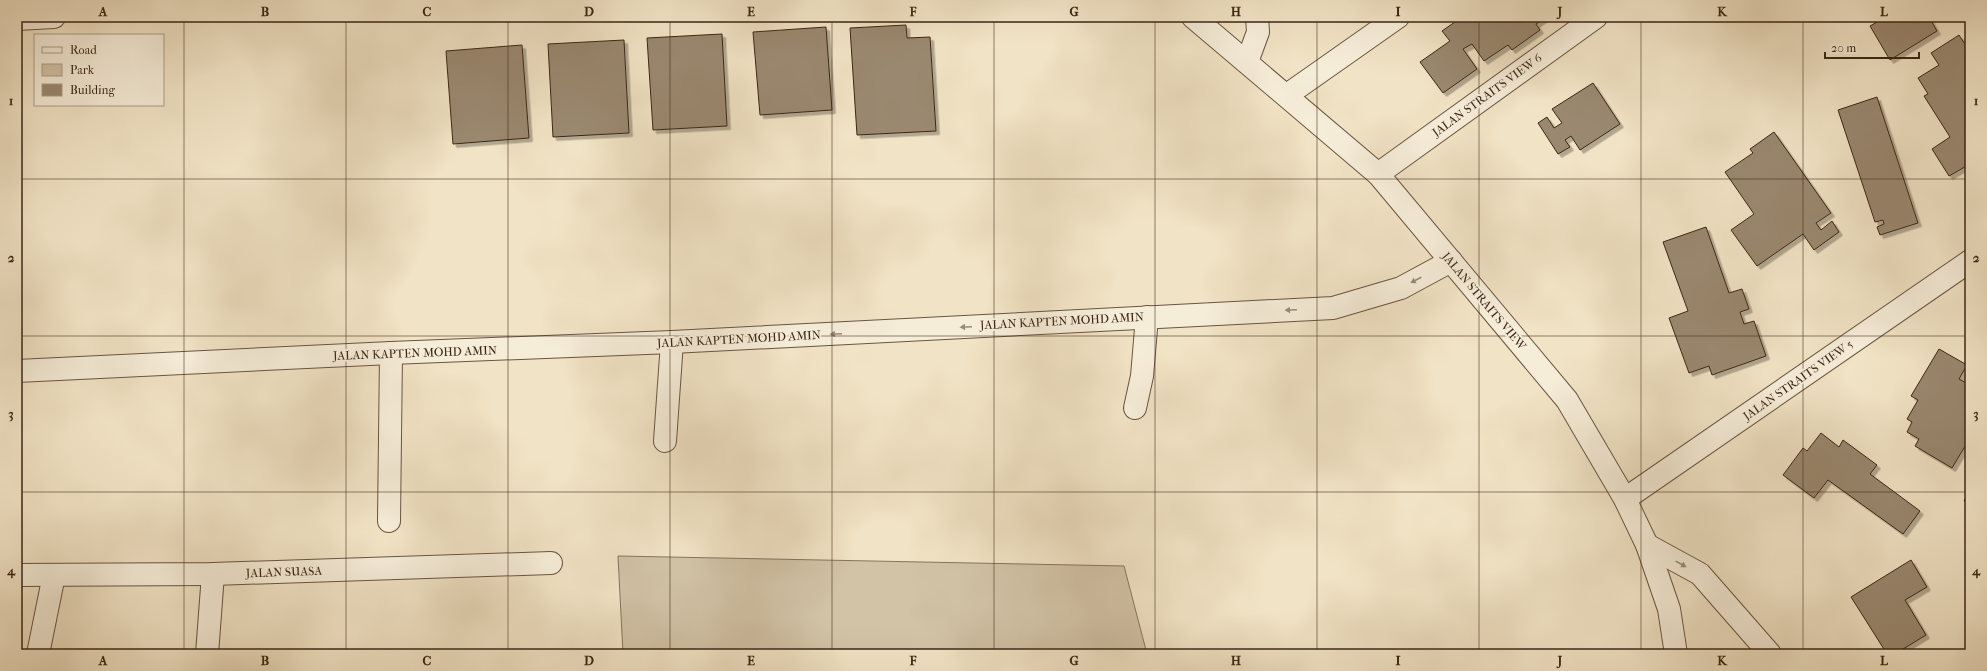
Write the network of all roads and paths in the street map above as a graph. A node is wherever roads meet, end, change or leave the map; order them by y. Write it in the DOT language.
graph roads {
  1 [pos="54,17"];
  2 [pos="1193,17"];
  3 [pos="1257,17"];
  4 [pos="1398,17"];
  5 [pos="1596,17"];
  6 [pos="17,19"];
  7 [pos="1247,62"];
  8 [pos="1287,95"];
  9 [pos="1378,174"];
  10 [pos="1451,261"];
  11 [pos="1970,262"];
  12 [pos="1147,317"];
  13 [pos="672,342"];
  14 [pos="391,353"];
  15 [pos="17,371"];
  16 [pos="1135,408"];
  17 [pos="665,441"];
  18 [pos="1625,499"];
  19 [pos="389,521"];
  20 [pos="1647,545"];
  21 [pos="551,563"];
  22 [pos="213,574"];
  23 [pos="17,575"];
  24 [pos="54,575"];
  25 [pos="38,654"];
  26 [pos="207,654"];
  27 [pos="1676,654"];
  28 [pos="1770,654"];
  1 -- 6 [label="street"];
  2 -- 7 [label="street, JALAN STRAITS VIEW"];
  3 -- 7 [label="street"];
  4 -- 8 [label="street"];
  5 -- 9 [label="street, JALAN STRAITS VIEW 6"];
  7 -- 8 [label="street, JALAN STRAITS VIEW"];
  8 -- 9 [label="street, JALAN STRAITS VIEW"];
  9 -- 10 [label="street, JALAN STRAITS VIEW"];
  10 -- 12 [label="street, JALAN KAPTEN MOHD AMIN, one-way"];
  10 -- 18 [label="street, JALAN STRAITS VIEW"];
  11 -- 18 [label="street, JALAN STRAITS VIEW 5"];
  12 -- 13 [label="street, JALAN KAPTEN MOHD AMIN, one-way"];
  12 -- 16 [label="street"];
  13 -- 14 [label="street, JALAN KAPTEN MOHD AMIN"];
  13 -- 17 [label="street"];
  14 -- 15 [label="street, JALAN KAPTEN MOHD AMIN"];
  14 -- 19 [label="street"];
  18 -- 20 [label="street, JALAN STRAITS VIEW"];
  20 -- 27 [label="street, JALAN STRAITS VIEW"];
  20 -- 28 [label="street, one-way"];
  21 -- 22 [label="street, JALAN SUASA"];
  22 -- 24 [label="street, JALAN SUASA"];
  22 -- 26 [label="street"];
  23 -- 24 [label="street, JALAN SUASA"];
  24 -- 25 [label="street"];
}
